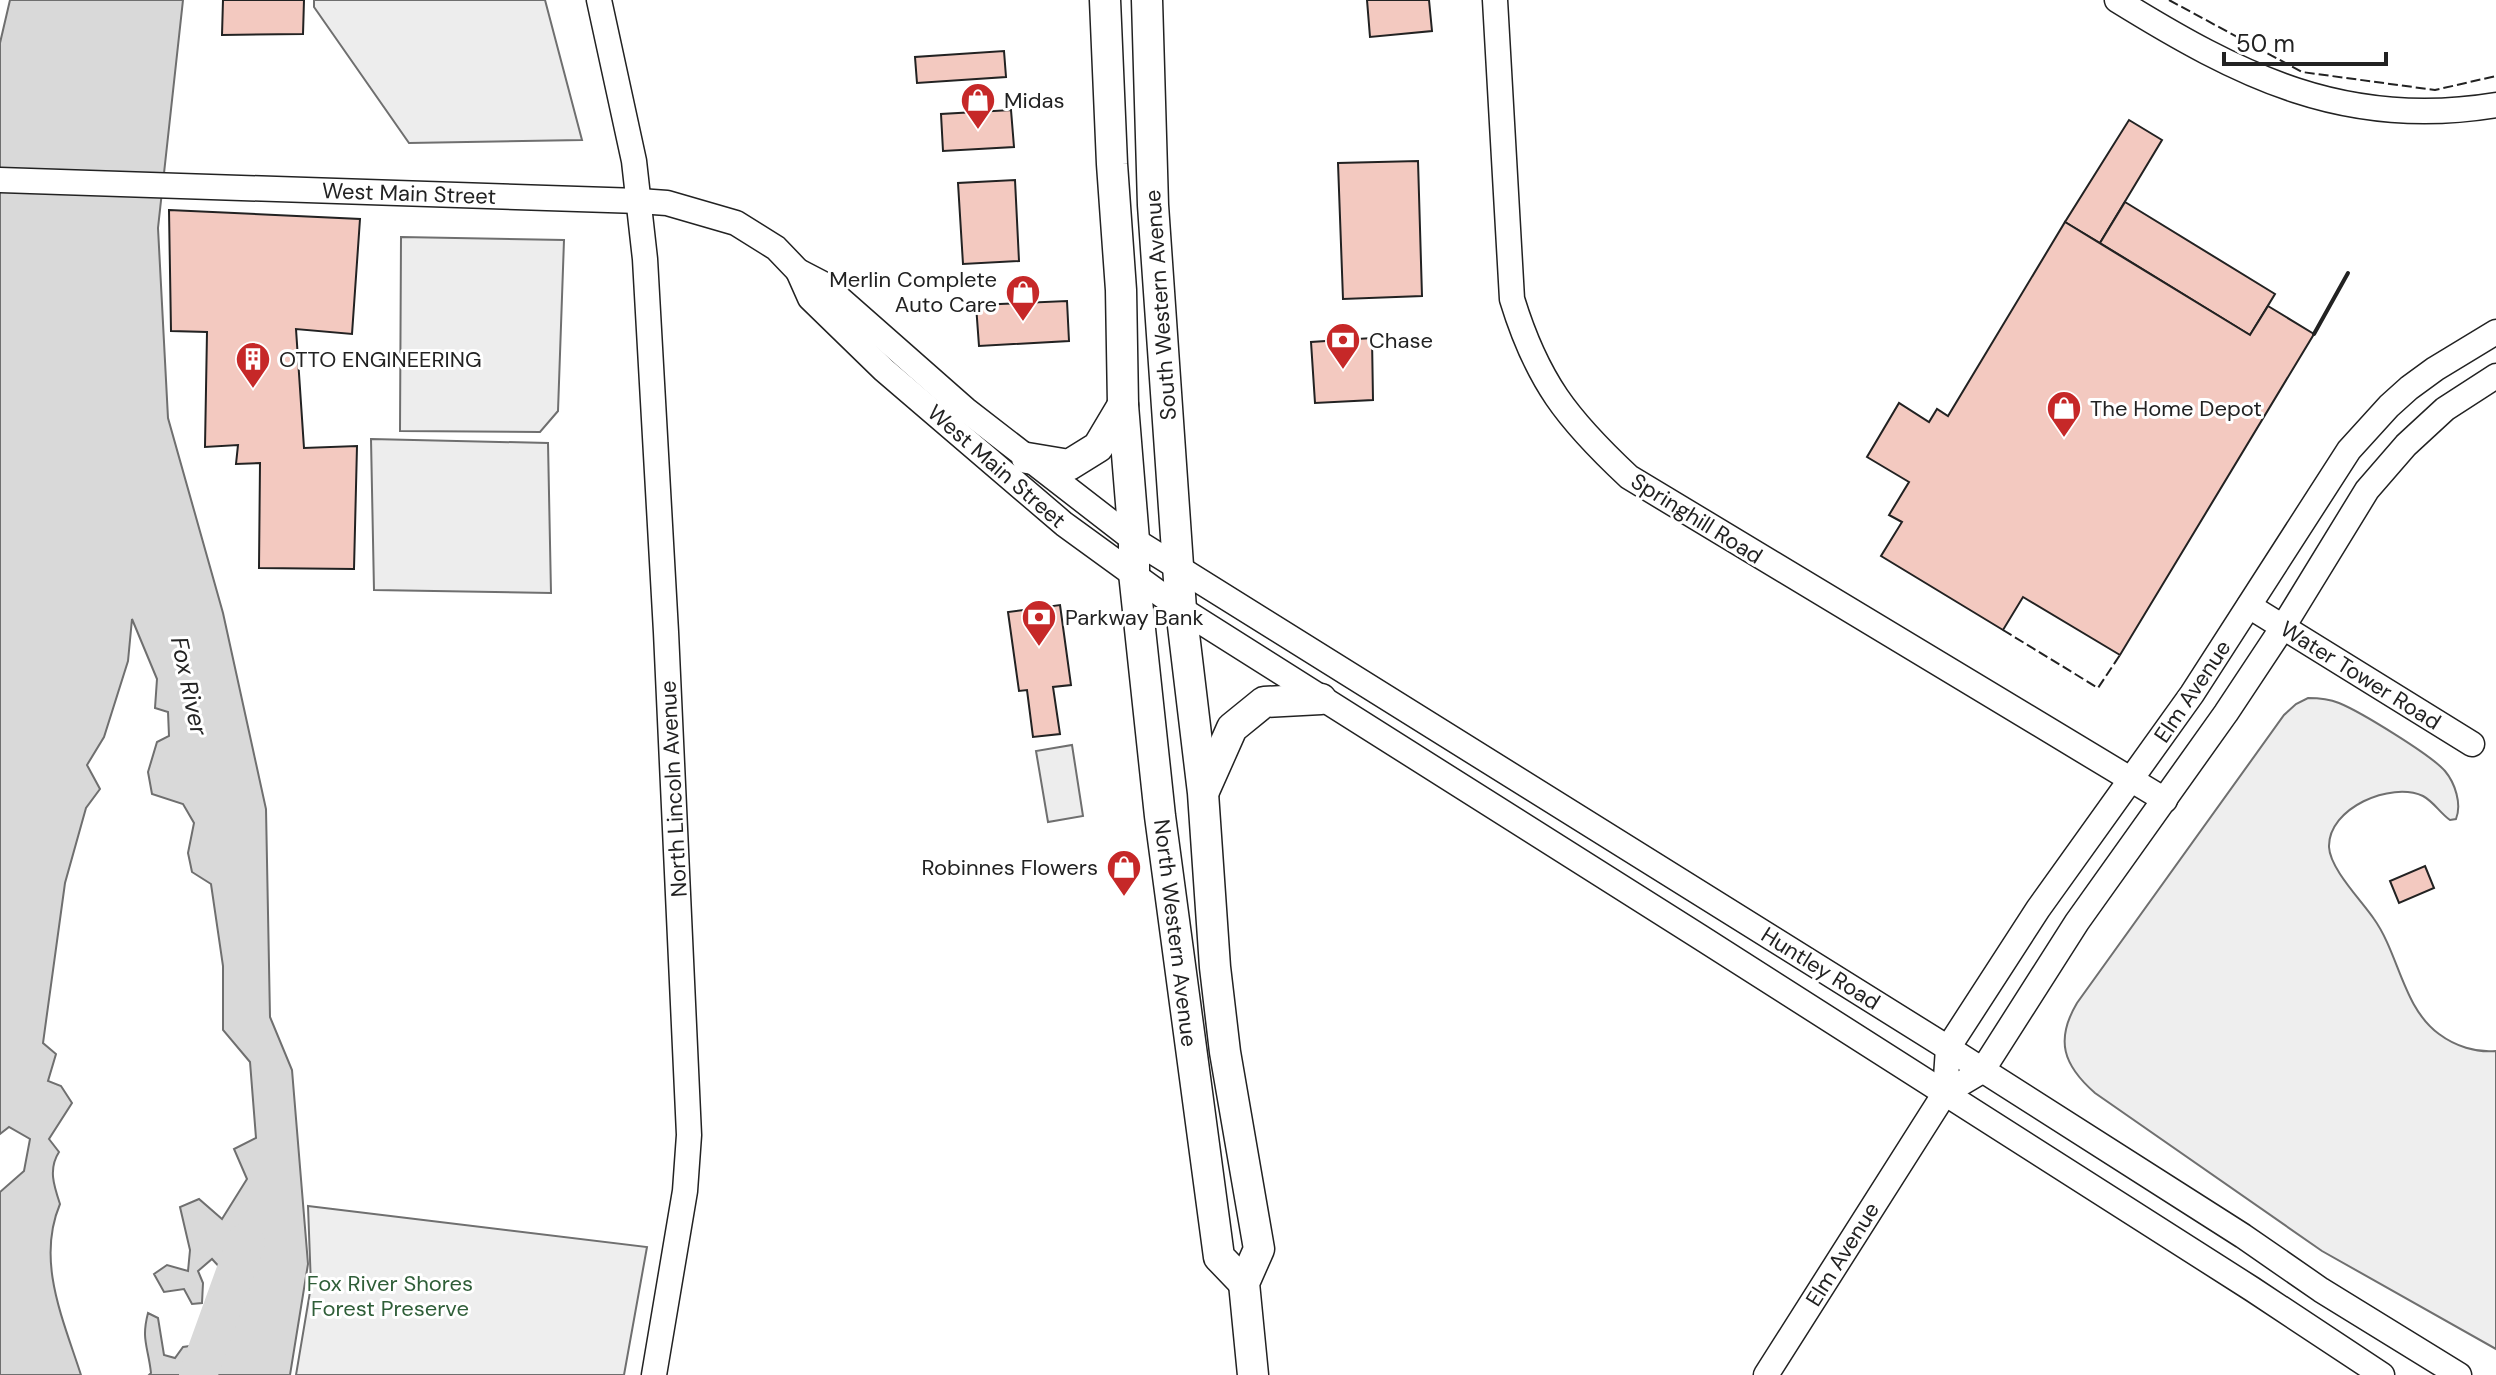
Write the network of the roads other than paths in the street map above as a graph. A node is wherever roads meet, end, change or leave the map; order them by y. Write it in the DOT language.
graph roads {
  1 [pos="599,0"];
  2 [pos="1105,0"];
  3 [pos="1147,0"];
  4 [pos="1495,0"];
  5 [pos="2117,0"];
  6 [pos="2496,105"];
  7 [pos="0,180"];
  8 [pos="639,201"];
  9 [pos="798,271"];
  10 [pos="2496,332"];
  11 [pos="2496,376"];
  12 [pos="1123,405"];
  13 [pos="1027,458"];
  14 [pos="1134,540"];
  15 [pos="1178,570"];
  16 [pos="1134,573"];
  17 [pos="2249,606"];
  18 [pos="1181,609"];
  19 [pos="2283,627"];
  20 [pos="1321,699"];
  21 [pos="2472,744"];
  22 [pos="2131,780"];
  23 [pos="1203,793"];
  24 [pos="2165,800"];
  25 [pos="1948,1048"];
  26 [pos="1982,1071"];
  27 [pos="1945,1093"];
  28 [pos="1244,1283"];
  29 [pos="654,1375"];
  30 [pos="1253,1375"];
  31 [pos="1766,1375"];
  32 [pos="2382,1375"];
  33 [pos="2459,1375"];
  1 -- 8 [label="street, North Lincoln Avenue"];
  2 -- 12 [label="main road, South Western Avenue"];
  3 -- 15 [label="main road, South Western Avenue"];
  4 -- 22 [label="street, Springhill Road"];
  5 -- 6 [label="street"];
  7 -- 8 [label="street, West Main Street"];
  8 -- 9 [label="street, West Main Street"];
  8 -- 29 [label="street, North Lincoln Avenue"];
  9 -- 13 [label="street, West Main Street"];
  9 -- 16 [label="street, West Main Street"];
  10 -- 17 [label="street, Elm Avenue"];
  11 -- 19 [label="street, Elm Avenue"];
  12 -- 13 [label="main road"];
  12 -- 14 [label="main road, South Western Avenue"];
  13 -- 14 [label="street, West Main Street"];
  14 -- 15 [label="street, West Main Street"];
  14 -- 16 [label="main road, South Western Avenue"];
  15 -- 18 [label="main road, South Western Avenue"];
  15 -- 25 [label="street, Huntley Road"];
  16 -- 18 [label="street, West Main Street"];
  16 -- 28 [label="main road, North Western Avenue"];
  17 -- 19 [label="street, Water Tower Road"];
  17 -- 22 [label="street, Elm Avenue"];
  18 -- 20 [label="street, Huntley Road"];
  18 -- 23 [label="main road, North Western Avenue"];
  19 -- 21 [label="street, Water Tower Road"];
  19 -- 24 [label="street, Elm Avenue"];
  20 -- 23 [label="main road"];
  20 -- 27 [label="street, Huntley Road"];
  22 -- 24 [label="street, Springhill Road"];
  22 -- 25 [label="street, Elm Avenue"];
  23 -- 28 [label="main road, North Western Avenue"];
  24 -- 26 [label="street, Elm Avenue"];
  25 -- 26 [label="street, Huntley Road"];
  25 -- 27 [label="street, Elm Avenue"];
  26 -- 27 [label="street, Elm Avenue"];
  26 -- 33 [label="street, Huntley Road"];
  27 -- 31 [label="street, Elm Avenue"];
  27 -- 32 [label="street, Huntley Road"];
  28 -- 30 [label="main road, North Western Avenue"];
}
